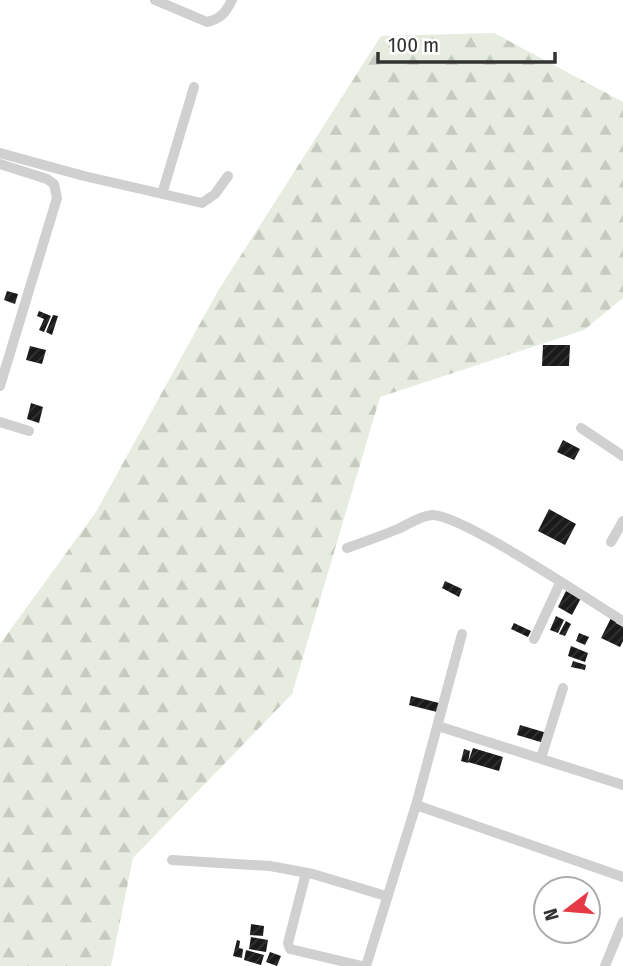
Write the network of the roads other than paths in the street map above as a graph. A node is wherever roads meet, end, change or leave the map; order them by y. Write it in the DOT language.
graph roads {
  1 [pos="155,0"];
  2 [pos="232,0"];
  3 [pos="194,87"];
  4 [pos="0,153"];
  5 [pos="0,164"];
  6 [pos="228,176"];
  7 [pos="162,194"];
  8 [pos="0,386"];
  9 [pos="0,422"];
  10 [pos="580,428"];
  11 [pos="29,431"];
  12 [pos="623,456"];
  13 [pos="623,521"];
  14 [pos="611,542"];
  15 [pos="348,548"];
  16 [pos="560,583"];
  17 [pos="623,621"];
  18 [pos="462,634"];
  19 [pos="534,639"];
  20 [pos="563,688"];
  21 [pos="438,726"];
  22 [pos="541,758"];
  23 [pos="623,785"];
  24 [pos="416,805"];
  25 [pos="172,860"];
  26 [pos="306,873"];
  27 [pos="623,877"];
  28 [pos="386,896"];
  29 [pos="623,922"];
  30 [pos="364,966"];
  31 [pos="605,966"];
  1 -- 2 [label="street"];
  3 -- 7 [label="street"];
  4 -- 7 [label="street"];
  5 -- 8 [label="street"];
  6 -- 7 [label="street"];
  9 -- 11 [label="street"];
  10 -- 12 [label="street"];
  13 -- 14 [label="street"];
  15 -- 16 [label="street"];
  16 -- 17 [label="street"];
  16 -- 19 [label="street"];
  18 -- 21 [label="street"];
  20 -- 22 [label="street"];
  21 -- 22 [label="street"];
  21 -- 24 [label="street"];
  22 -- 23 [label="street"];
  24 -- 27 [label="street"];
  24 -- 28 [label="street"];
  25 -- 26 [label="street"];
  26 -- 28 [label="street"];
  26 -- 30 [label="street"];
  28 -- 30 [label="street"];
  29 -- 31 [label="street"];
}
